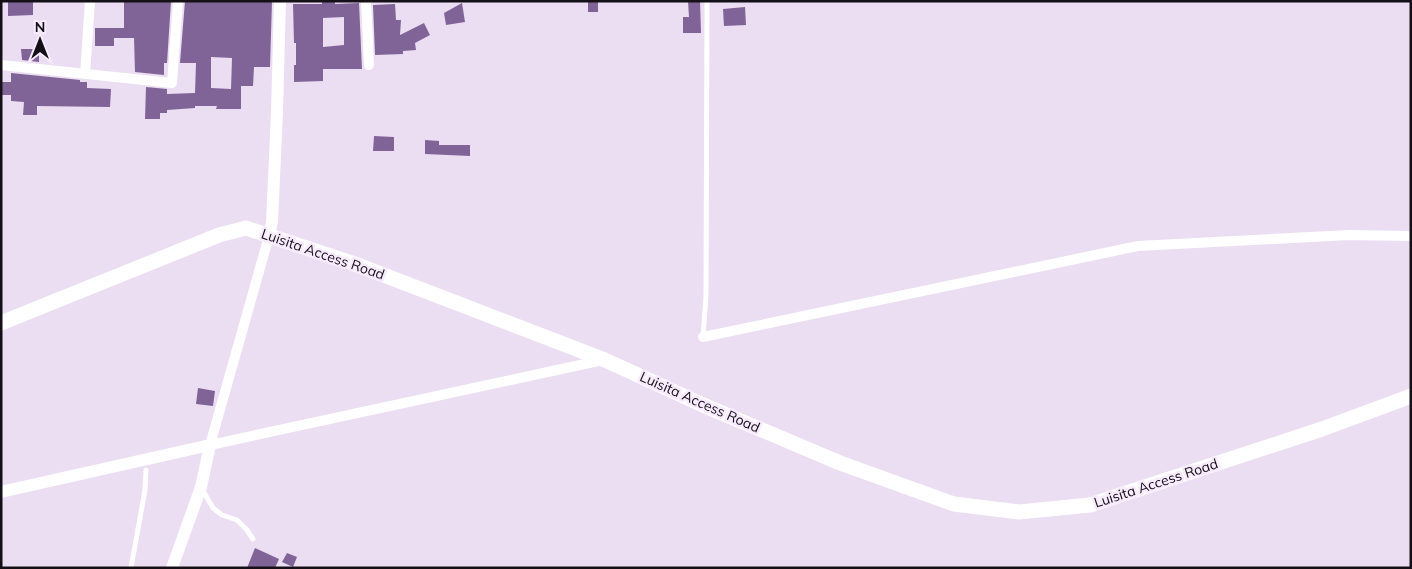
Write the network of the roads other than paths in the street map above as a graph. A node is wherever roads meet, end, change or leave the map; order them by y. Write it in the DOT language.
graph roads {
  1 [pos="90,1"];
  2 [pos="178,1"];
  3 [pos="280,1"];
  4 [pos="366,1"];
  5 [pos="707,1"];
  6 [pos="1,65"];
  7 [pos="369,65"];
  8 [pos="85,74"];
  9 [pos="269,236"];
  10 [pos="1411,236"];
  11 [pos="1,323"];
  12 [pos="703,337"];
  13 [pos="605,360"];
  14 [pos="1411,396"];
  15 [pos="210,445"];
  16 [pos="146,470"];
  17 [pos="201,487"];
  18 [pos="1,492"];
  19 [pos="253,539"];
  20 [pos="131,568"];
  21 [pos="172,568"];
  1 -- 8 [label="street"];
  2 -- 8 [label="street"];
  3 -- 9 [label="street"];
  4 -- 7 [label="street"];
  5 -- 12 [label="lane"];
  6 -- 8 [label="street"];
  9 -- 11 [label="main road, Luisita Access Road"];
  9 -- 13 [label="main road, Luisita Access Road"];
  9 -- 15 [label="street"];
  10 -- 12 [label="street"];
  13 -- 14 [label="main road, Luisita Access Road"];
  13 -- 15 [label="street"];
  15 -- 17 [label="street"];
  15 -- 18 [label="street"];
  16 -- 20 [label="lane"];
  17 -- 19 [label="lane"];
  17 -- 21 [label="street"];
}
